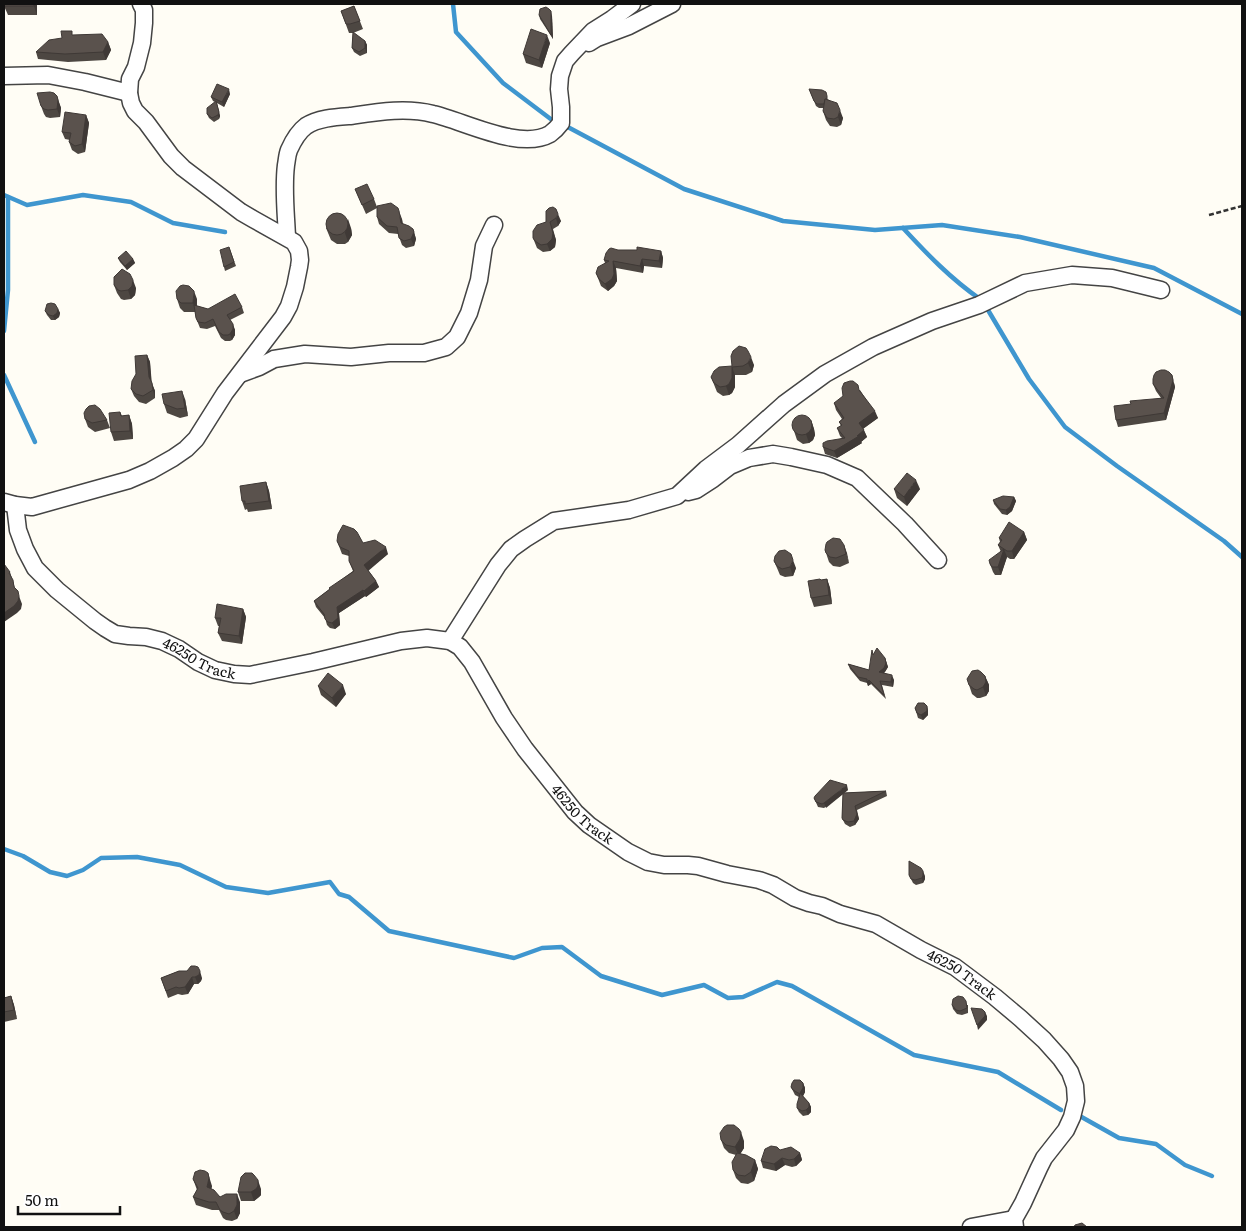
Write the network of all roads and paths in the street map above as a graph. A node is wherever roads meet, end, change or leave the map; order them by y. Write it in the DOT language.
graph roads {
  1 [pos="140,4"];
  2 [pos="632,4"];
  3 [pos="672,4"];
  4 [pos="572,53"];
  5 [pos="4,76"];
  6 [pos="129,93"];
  7 [pos="1242,206"];
  8 [pos="1209,215"];
  9 [pos="494,225"];
  10 [pos="287,237"];
  11 [pos="1161,290"];
  12 [pos="240,374"];
  13 [pos="677,496"];
  14 [pos="9,503"];
  15 [pos="938,560"];
  16 [pos="450,641"];
  17 [pos="1014,1223"];
  18 [pos="971,1227"];
  1 -- 6 [label="street"];
  2 -- 4 [label="street"];
  3 -- 4 [label="street"];
  4 -- 10 [label="street"];
  5 -- 6 [label="street"];
  6 -- 10 [label="street"];
  7 -- 8 [label="path"];
  9 -- 12 [label="street"];
  10 -- 12 [label="street"];
  11 -- 13 [label="street"];
  12 -- 14 [label="street"];
  13 -- 15 [label="street"];
  13 -- 16 [label="street"];
  14 -- 16 [label="street, 46250 Track"];
  16 -- 17 [label="street, 46250 Track"];
  17 -- 18 [label="street"];
}
